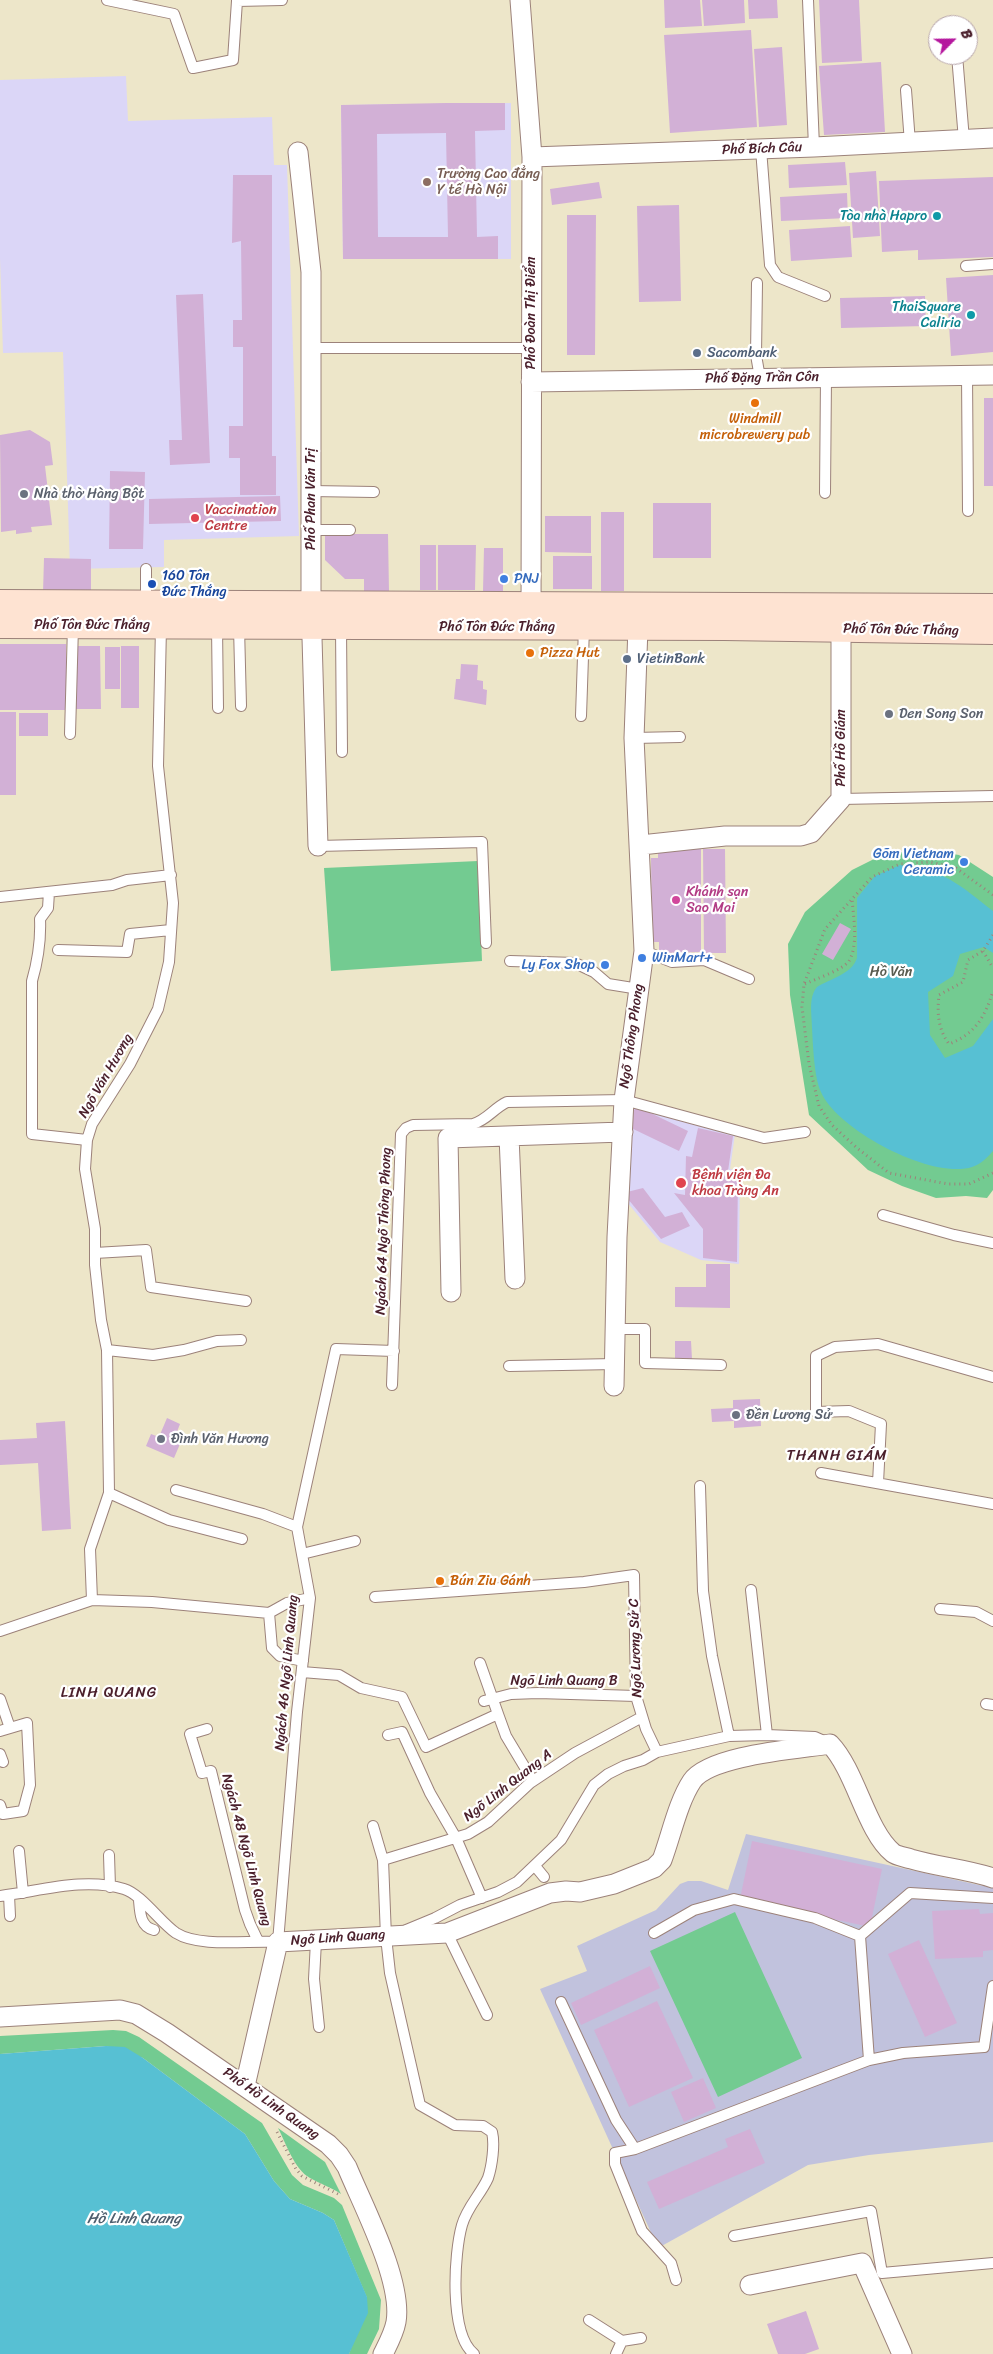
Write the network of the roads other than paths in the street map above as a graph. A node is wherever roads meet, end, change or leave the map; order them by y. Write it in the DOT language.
graph roads {
  1 [pos="107,0"];
  2 [pos="282,0"];
  3 [pos="520,0"];
  4 [pos="808,0"];
  5 [pos="958,65"];
  6 [pos="906,90"];
  7 [pos="993,138"];
  8 [pos="964,140"];
  9 [pos="910,143"];
  10 [pos="814,147"];
  11 [pos="761,149"];
  12 [pos="298,152"];
  13 [pos="532,157"];
  14 [pos="993,264"];
  15 [pos="966,266"];
  16 [pos="757,282"];
  17 [pos="825,296"];
  18 [pos="311,348"];
  19 [pos="531,348"];
  20 [pos="967,374"];
  21 [pos="993,375"];
  22 [pos="826,377"];
  23 [pos="760,378"];
  24 [pos="531,382"];
  25 [pos="311,491"];
  26 [pos="374,492"];
  27 [pos="825,493"];
  28 [pos="968,511"];
  29 [pos="311,530"];
  30 [pos="350,530"];
  31 [pos="146,568"];
  32 [pos="0,603"];
  33 [pos="146,604"];
  34 [pos="993,607"];
  35 [pos="311,615"];
  36 [pos="530,616"];
  37 [pos="766,617"];
  38 [pos="0,625"];
  39 [pos="73,625"];
  40 [pos="161,626"];
  41 [pos="228,626"];
  42 [pos="341,627"];
  43 [pos="584,627"];
  44 [pos="638,627"];
  45 [pos="841,629"];
  46 [pos="993,632"];
  47 [pos="241,706"];
  48 [pos="218,708"];
  49 [pos="581,716"];
  50 [pos="70,734"];
  51 [pos="680,737"];
  52 [pos="634,738"];
  53 [pos="342,752"];
  54 [pos="993,796"];
  55 [pos="841,799"];
  56 [pos="641,844"];
  57 [pos="318,846"];
  58 [pos="171,875"];
  59 [pos="49,892"];
  60 [pos="0,898"];
  61 [pos="171,930"];
  62 [pos="486,942"];
  63 [pos="58,950"];
  64 [pos="644,952"];
  65 [pos="510,962"];
  66 [pos="749,979"];
  67 [pos="639,989"];
  68 [pos="624,1100"];
  69 [pos="623,1132"];
  70 [pos="805,1132"];
  71 [pos="509,1136"];
  72 [pos="88,1140"];
  73 [pos="883,1215"];
  74 [pos="993,1243"];
  75 [pos="95,1253"];
  76 [pos="516,1279"];
  77 [pos="451,1292"];
  78 [pos="246,1301"];
  79 [pos="615,1329"];
  80 [pos="241,1340"];
  81 [pos="107,1350"];
  82 [pos="394,1351"];
  83 [pos="615,1364"];
  84 [pos="721,1365"];
  85 [pos="509,1366"];
  86 [pos="993,1377"];
  87 [pos="392,1385"];
  88 [pos="614,1386"];
  89 [pos="821,1473"];
  90 [pos="878,1483"];
  91 [pos="700,1486"];
  92 [pos="176,1490"];
  93 [pos="109,1493"];
  94 [pos="993,1504"];
  95 [pos="297,1527"];
  96 [pos="242,1539"];
  97 [pos="355,1541"];
  98 [pos="302,1554"];
  99 [pos="751,1590"];
  100 [pos="375,1597"];
  101 [pos="310,1598"];
  102 [pos="92,1600"];
  103 [pos="940,1610"];
  104 [pos="269,1613"];
  105 [pos="993,1621"];
  106 [pos="0,1631"];
  107 [pos="303,1661"];
  108 [pos="480,1663"];
  109 [pos="302,1672"];
  110 [pos="636,1696"];
  111 [pos="0,1699"];
  112 [pos="488,1699"];
  113 [pos="498,1714"];
  114 [pos="642,1717"];
  115 [pos="207,1729"];
  116 [pos="5,1730"];
  117 [pos="388,1735"];
  118 [pos="767,1735"];
  119 [pos="421,1736"];
  120 [pos="729,1736"];
  121 [pos="408,1742"];
  122 [pos="830,1744"];
  123 [pos="658,1752"];
  124 [pos="533,1781"];
  125 [pos="0,1805"];
  126 [pos="373,1826"];
  127 [pos="456,1838"];
  128 [pos="19,1851"];
  129 [pos="109,1855"];
  130 [pos="383,1860"];
  131 [pos="535,1866"];
  132 [pos="544,1877"];
  133 [pos="993,1878"];
  134 [pos="110,1887"];
  135 [pos="23,1893"];
  136 [pos="4,1895"];
  137 [pos="482,1898"];
  138 [pos="993,1898"];
  139 [pos="139,1900"];
  140 [pos="10,1916"];
  141 [pos="154,1930"];
  142 [pos="446,1933"];
  143 [pos="654,1933"];
  144 [pos="860,1936"];
  145 [pos="386,1937"];
  146 [pos="258,1941"];
  147 [pos="316,1941"];
  148 [pos="278,1942"];
  149 [pos="993,1986"];
  150 [pos="561,2002"];
  151 [pos="487,2015"];
  152 [pos="0,2017"];
  153 [pos="319,2027"];
  154 [pos="868,2060"];
  155 [pos="245,2086"];
  156 [pos="635,2148"];
  157 [pos="734,2236"];
  158 [pos="993,2263"];
  159 [pos="676,2280"];
  160 [pos="750,2285"];
  161 [pos="589,2320"];
  162 [pos="641,2338"];
  163 [pos="622,2341"];
  164 [pos="383,2354"];
  165 [pos="474,2354"];
  166 [pos="616,2354"];
  167 [pos="902,2354"];
  1 -- 2 [label="lane"];
  3 -- 13 [label="street, Phố Đoàn Thị Điểm"];
  4 -- 10 [label="lane"];
  5 -- 8 [label="lane"];
  6 -- 9 [label="lane"];
  7 -- 8 [label="street, Phố Bích Câu"];
  8 -- 9 [label="street, Phố Bích Câu"];
  9 -- 10 [label="street, Phố Bích Câu"];
  10 -- 11 [label="street, Phố Bích Câu"];
  11 -- 13 [label="street, Phố Bích Câu"];
  11 -- 17 [label="lane"];
  12 -- 18 [label="street, Phố Phan Văn Trị"];
  13 -- 19 [label="street, Phố Đoàn Thị Điểm"];
  14 -- 15 [label="lane"];
  16 -- 23 [label="lane"];
  18 -- 19 [label="lane"];
  18 -- 25 [label="street, Phố Phan Văn Trị"];
  19 -- 24 [label="street, Phố Đoàn Thị Điểm"];
  20 -- 21 [label="street, Phố Đặng Trần Côn"];
  20 -- 22 [label="street, Phố Đặng Trần Côn"];
  20 -- 28 [label="lane"];
  22 -- 23 [label="street, Phố Đặng Trần Côn"];
  22 -- 27 [label="lane"];
  23 -- 24 [label="street, Phố Đặng Trần Côn"];
  24 -- 36 [label="street, Phố Đoàn Thị Điểm"];
  25 -- 26 [label="lane"];
  25 -- 29 [label="street, Phố Phan Văn Trị"];
  29 -- 30 [label="lane"];
  29 -- 35 [label="street, Phố Phan Văn Trị"];
  31 -- 33 [label="lane"];
  32 -- 33 [label="main road, Phố Tôn Đức Thắng"];
  33 -- 35 [label="main road, Phố Tôn Đức Thắng"];
  34 -- 37 [label="main road, Phố Tôn Đức Thắng"];
  35 -- 36 [label="main road, Phố Tôn Đức Thắng"];
  35 -- 41 [label="main road, Phố Tôn Đức Thắng"];
  35 -- 42 [label="main road, Phố Tôn Đức Thắng"];
  35 -- 57 [label="street, Phố Phan Văn Trị"];
  36 -- 37 [label="main road, Phố Tôn Đức Thắng"];
  36 -- 42 [label="main road, Phố Tôn Đức Thắng"];
  36 -- 43 [label="main road, Phố Tôn Đức Thắng"];
  37 -- 44 [label="main road, Phố Tôn Đức Thắng"];
  37 -- 45 [label="main road, Phố Tôn Đức Thắng"];
  38 -- 39 [label="main road, Phố Tôn Đức Thắng"];
  39 -- 40 [label="main road, Phố Tôn Đức Thắng"];
  39 -- 50 [label="lane"];
  40 -- 41 [label="main road, Phố Tôn Đức Thắng"];
  40 -- 58 [label="lane, Ngõ Văn Hương"];
  41 -- 47 [label="lane"];
  41 -- 48 [label="lane"];
  42 -- 53 [label="lane"];
  43 -- 44 [label="main road, Phố Tôn Đức Thắng"];
  43 -- 49 [label="lane"];
  44 -- 52 [label="street, Ngõ Thông Phong"];
  45 -- 46 [label="main road, Phố Tôn Đức Thắng"];
  45 -- 55 [label="street, Phố Hồ Giám"];
  51 -- 52 [label="lane"];
  52 -- 56 [label="street, Ngõ Thông Phong"];
  54 -- 55 [label="lane"];
  55 -- 56 [label="street, Phố Hồ Giám"];
  56 -- 64 [label="street, Ngõ Thông Phong"];
  57 -- 62 [label="lane"];
  58 -- 59 [label="lane"];
  58 -- 61 [label="lane, Ngõ Văn Hương"];
  59 -- 60 [label="lane"];
  59 -- 72 [label="lane"];
  61 -- 63 [label="lane"];
  61 -- 72 [label="lane, Ngõ Văn Hương"];
  64 -- 66 [label="lane"];
  64 -- 67 [label="street, Ngõ Thông Phong"];
  65 -- 67 [label="lane"];
  67 -- 68 [label="street, Ngõ Thông Phong"];
  68 -- 69 [label="street, Ngõ Thông Phong"];
  68 -- 70 [label="lane"];
  68 -- 82 [label="lane, Ngách 64 Ngõ Thông Phong"];
  69 -- 71 [label="street"];
  69 -- 79 [label="street, Ngõ Thông Phong"];
  71 -- 76 [label="street"];
  71 -- 77 [label="street"];
  72 -- 75 [label="lane, Ngõ Văn Hương"];
  73 -- 74 [label="lane"];
  75 -- 78 [label="lane"];
  75 -- 81 [label="lane, Ngõ Văn Hương"];
  79 -- 83 [label="street, Ngõ Thông Phong"];
  79 -- 84 [label="lane"];
  80 -- 81 [label="lane"];
  81 -- 93 [label="lane, Ngõ Văn Hương"];
  82 -- 87 [label="lane"];
  82 -- 95 [label="lane, Ngách 46 Ngõ Linh Quang"];
  83 -- 85 [label="lane"];
  83 -- 88 [label="street, Ngõ Thông Phong"];
  86 -- 90 [label="lane"];
  89 -- 90 [label="lane"];
  90 -- 94 [label="lane"];
  91 -- 120 [label="lane"];
  92 -- 95 [label="lane"];
  93 -- 96 [label="lane"];
  93 -- 102 [label="lane, Ngõ Văn Hương"];
  95 -- 98 [label="lane, Ngách 46 Ngõ Linh Quang"];
  97 -- 98 [label="lane"];
  98 -- 101 [label="lane, Ngách 46 Ngõ Linh Quang"];
  99 -- 118 [label="lane"];
  100 -- 110 [label="lane, Ngõ Lương Sử C"];
  101 -- 104 [label="lane"];
  101 -- 107 [label="lane, Ngách 46 Ngõ Linh Quang"];
  102 -- 104 [label="lane"];
  102 -- 106 [label="lane"];
  103 -- 105 [label="lane"];
  104 -- 107 [label="lane"];
  107 -- 109 [label="lane, Ngách 46 Ngõ Linh Quang"];
  108 -- 112 [label="lane"];
  109 -- 119 [label="lane"];
  109 -- 148 [label="lane, Ngách 46 Ngõ Linh Quang"];
  110 -- 112 [label="lane, Ngõ Linh Quang B"];
  110 -- 114 [label="lane, Ngõ Lương Sử C"];
  111 -- 116 [label="lane"];
  112 -- 113 [label="lane"];
  113 -- 119 [label="lane"];
  113 -- 124 [label="lane"];
  114 -- 123 [label="lane, Ngõ Lương Sử C"];
  114 -- 124 [label="lane, Ngõ Linh Quang A"];
  115 -- 146 [label="lane, Ngách 48 Ngõ Linh Quang"];
  116 -- 125 [label="lane"];
  117 -- 121 [label="lane"];
  118 -- 120 [label="lane"];
  118 -- 122 [label="lane"];
  119 -- 121 [label="lane"];
  120 -- 123 [label="lane"];
  121 -- 127 [label="lane"];
  122 -- 133 [label="street"];
  122 -- 142 [label="street"];
  123 -- 131 [label="lane, Ngõ Linh Quang"];
  124 -- 127 [label="lane, Ngõ Linh Quang A"];
  126 -- 130 [label="lane"];
  127 -- 130 [label="lane, Ngõ Linh Quang A"];
  127 -- 137 [label="lane"];
  128 -- 135 [label="lane"];
  129 -- 134 [label="lane"];
  130 -- 145 [label="lane"];
  131 -- 132 [label="lane"];
  131 -- 137 [label="lane, Ngõ Linh Quang"];
  134 -- 135 [label="lane, Ngõ Linh Quang"];
  134 -- 139 [label="lane, Ngõ Linh Quang"];
  135 -- 136 [label="lane, Ngõ Linh Quang"];
  136 -- 140 [label="lane"];
  137 -- 145 [label="lane, Ngõ Linh Quang"];
  138 -- 144 [label="lane"];
  139 -- 141 [label="lane"];
  139 -- 146 [label="lane, Ngõ Linh Quang"];
  142 -- 145 [label="street"];
  142 -- 151 [label="lane"];
  143 -- 144 [label="lane"];
  144 -- 154 [label="lane"];
  145 -- 147 [label="street, Ngõ Linh Quang"];
  145 -- 165 [label="lane"];
  146 -- 148 [label="lane, Ngõ Linh Quang"];
  147 -- 148 [label="street, Ngõ Linh Quang"];
  147 -- 153 [label="lane"];
  148 -- 155 [label="street"];
  149 -- 154 [label="lane"];
  150 -- 156 [label="lane"];
  152 -- 155 [label="street, Phố Hồ Linh Quang"];
  154 -- 156 [label="lane"];
  155 -- 164 [label="street, Phố Hồ Linh Quang"];
  156 -- 159 [label="lane"];
  157 -- 158 [label="lane"];
  160 -- 167 [label="street"];
  161 -- 163 [label="lane"];
  162 -- 163 [label="lane"];
  163 -- 166 [label="lane"];
}
